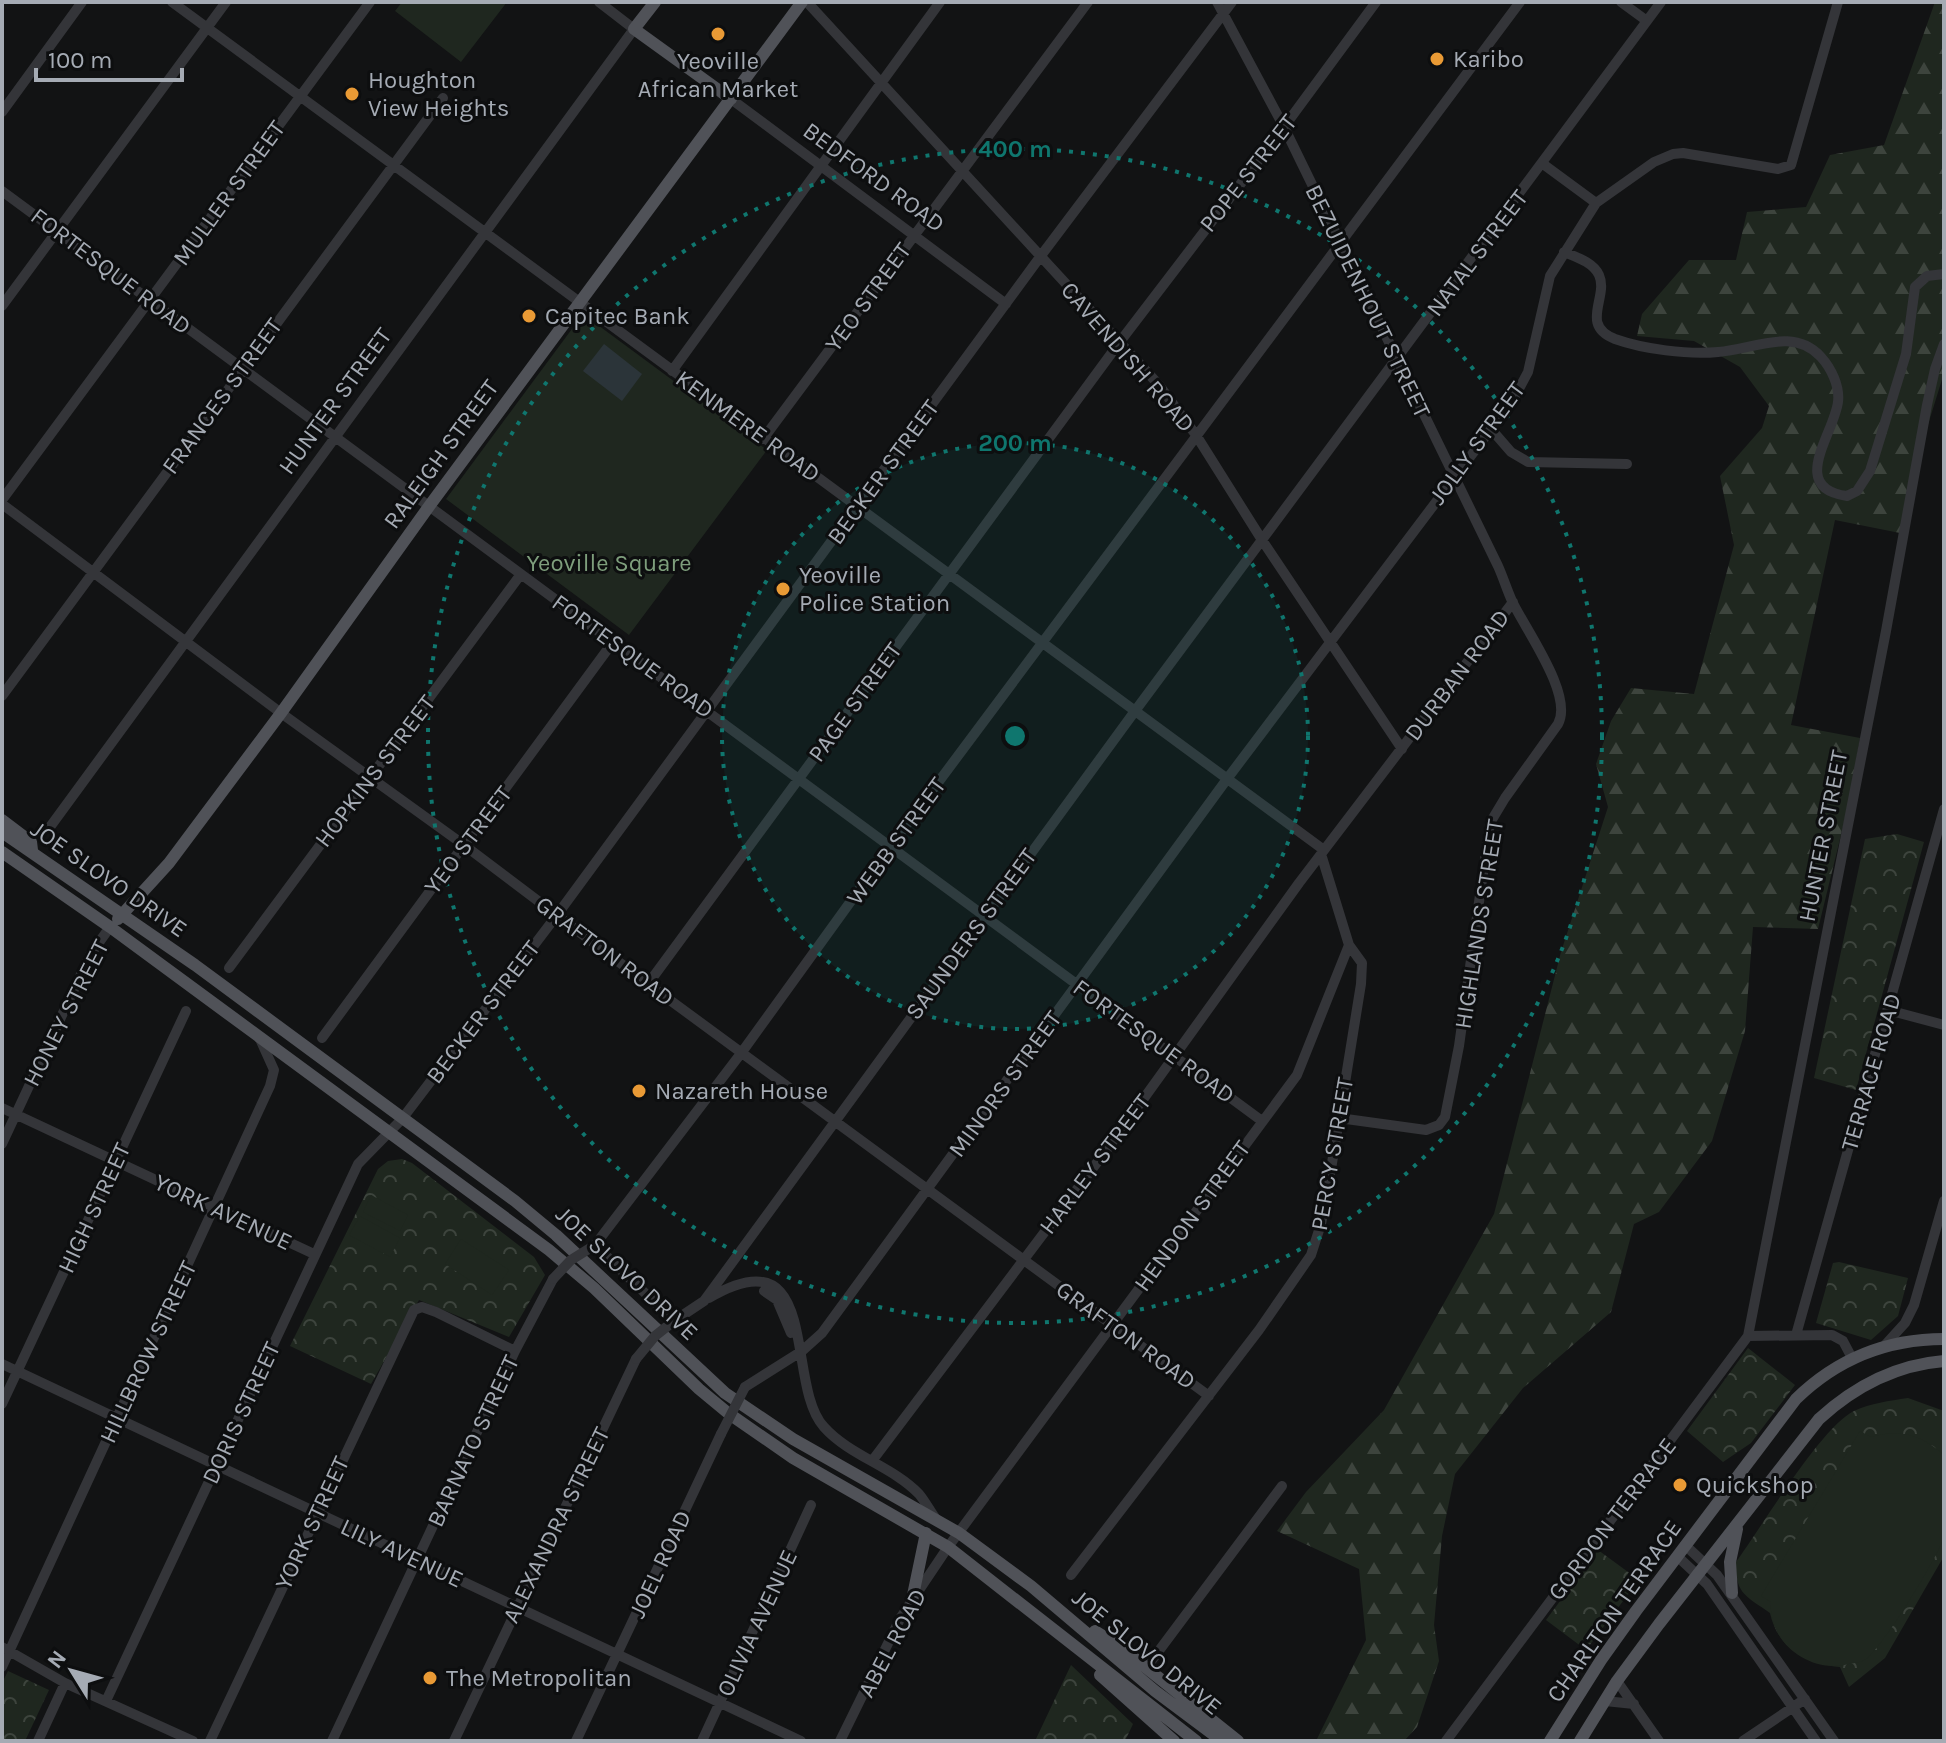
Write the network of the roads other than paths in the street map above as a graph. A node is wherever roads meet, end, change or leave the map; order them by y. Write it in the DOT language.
graph roads {
  1 [pos="82,2"];
  2 [pos="172,2"];
  3 [pos="226,2"];
  4 [pos="370,2"];
  5 [pos="599,2"];
  6 [pos="655,2"];
  7 [pos="804,2"];
  8 [pos="940,2"];
  9 [pos="1088,2"];
  10 [pos="1217,2"];
  11 [pos="1232,2"];
  12 [pos="1376,2"];
  13 [pos="1520,2"];
  14 [pos="1621,2"];
  15 [pos="1661,2"];
  16 [pos="1838,2"];
  17 [pos="1224,13"];
  18 [pos="1647,21"];
  19 [pos="207,28"];
  20 [pos="634,29"];
  21 [pos="879,83"];
  22 [pos="301,96"];
  23 [pos="443,98"];
  24 [pos="731,99"];
  25 [pos="2,112"];
  26 [pos="1284,127"];
  27 [pos="394,164"];
  28 [pos="1543,164"];
  29 [pos="821,165"];
  30 [pos="962,169"];
  31 [pos="2,191"];
  32 [pos="1596,203"];
  33 [pos="57,231"];
  34 [pos="485,232"];
  35 [pos="915,234"];
  36 [pos="1340,245"];
  37 [pos="1564,252"];
  38 [pos="1040,257"];
  39 [pos="1944,274"];
  40 [pos="149,300"];
  41 [pos="581,300"];
  42 [pos="1006,304"];
  43 [pos="2,306"];
  44 [pos="1119,343"];
  45 [pos="1944,344"];
  46 [pos="1397,361"];
  47 [pos="242,369"];
  48 [pos="672,371"];
  49 [pos="1491,429"];
  50 [pos="1196,435"];
  51 [pos="337,436"];
  52 [pos="763,439"];
  53 [pos="1627,464"];
  54 [pos="1453,476"];
  55 [pos="2,502"];
  56 [pos="430,505"];
  57 [pos="858,507"];
  58 [pos="1262,540"];
  59 [pos="92,573"];
  60 [pos="521,574"];
  61 [pos="949,575"];
  62 [pos="1513,602"];
  63 [pos="185,642"];
  64 [pos="613,642"];
  65 [pos="1329,643"];
  66 [pos="1043,644"];
  67 [pos="2,696"];
  68 [pos="708,710"];
  69 [pos="1135,711"];
  70 [pos="281,713"];
  71 [pos="1402,749"];
  72 [pos="370,777"];
  73 [pos="800,779"];
  74 [pos="1227,779"];
  75 [pos="1944,809"];
  76 [pos="2,820"];
  77 [pos="1942,826"];
  78 [pos="50,827"];
  79 [pos="2,832"];
  80 [pos="464,845"];
  81 [pos="890,847"];
  82 [pos="31,851"];
  83 [pos="2,852"];
  84 [pos="1323,852"];
  85 [pos="123,914"];
  86 [pos="557,915"];
  87 [pos="984,917"];
  88 [pos="110,927"];
  89 [pos="1349,945"];
  90 [pos="229,968"];
  91 [pos="648,984"];
  92 [pos="1077,985"];
  93 [pos="1888,1010"];
  94 [pos="186,1011"];
  95 [pos="1944,1025"];
  96 [pos="258,1036"];
  97 [pos="322,1038"];
  98 [pos="742,1052"];
  99 [pos="1175,1055"];
  100 [pos="2,1108"];
  101 [pos="16,1114"];
  102 [pos="1339,1118"];
  103 [pos="402,1119"];
  104 [pos="834,1120"];
  105 [pos="1262,1121"];
  106 [pos="389,1132"];
  107 [pos="2,1144"];
  108 [pos="116,1162"];
  109 [pos="928,1189"];
  110 [pos="1944,1201"];
  111 [pos="215,1209"];
  112 [pos="595,1245"];
  113 [pos="314,1254"];
  114 [pos="1023,1260"];
  115 [pos="709,1298"];
  116 [pos="674,1321"];
  117 [pos="1111,1326"];
  118 [pos="1796,1335"];
  119 [pos="1748,1336"];
  120 [pos="1944,1339"];
  121 [pos="1885,1345"];
  122 [pos="515,1351"];
  123 [pos="801,1353"];
  124 [pos="1852,1358"];
  125 [pos="1944,1361"];
  126 [pos="2,1364"];
  127 [pos="18,1371"];
  128 [pos="745,1387"];
  129 [pos="1209,1396"];
  130 [pos="2,1404"];
  131 [pos="117,1420"];
  132 [pos="872,1461"];
  133 [pos="218,1465"];
  134 [pos="1282,1486"];
  135 [pos="811,1505"];
  136 [pos="317,1514"];
  137 [pos="936,1519"];
  138 [pos="1739,1522"];
  139 [pos="926,1533"];
  140 [pos="959,1533"];
  141 [pos="948,1547"];
  142 [pos="1681,1551"];
  143 [pos="417,1559"];
  144 [pos="1707,1563"];
  145 [pos="1698,1574"];
  146 [pos="1071,1575"];
  147 [pos="1732,1593"];
  148 [pos="912,1600"];
  149 [pos="517,1606"];
  150 [pos="6,1649"];
  151 [pos="617,1654"];
  152 [pos="1093,1662"];
  153 [pos="2,1667"];
  154 [pos="1143,1673"];
  155 [pos="1617,1681"];
  156 [pos="65,1683"];
  157 [pos="1805,1699"];
  158 [pos="106,1701"];
  159 [pos="1605,1701"];
  160 [pos="720,1703"];
  161 [pos="1634,1704"];
  162 [pos="1792,1708"];
  163 [pos="38,1741"];
  164 [pos="193,1741"];
  165 [pos="210,1741"];
  166 [pos="332,1741"];
  167 [pos="454,1741"];
  168 [pos="576,1741"];
  169 [pos="702,1741"];
  170 [pos="801,1741"];
  171 [pos="840,1741"];
  172 [pos="1174,1741"];
  173 [pos="1196,1741"];
  174 [pos="1222,1741"];
  175 [pos="1238,1741"];
  176 [pos="1446,1741"];
  177 [pos="1550,1741"];
  178 [pos="1580,1741"];
  179 [pos="1659,1741"];
  180 [pos="1743,1741"];
  181 [pos="1816,1741"];
  182 [pos="1834,1741"];
  1 -- 25 [label="street"];
  2 -- 19 [label="street, KENMERE ROAD"];
  3 -- 19 [label="street"];
  4 -- 22 [label="street, MULLER STREET"];
  5 -- 20 [label="street, BEDFORD ROAD"];
  6 -- 20 [label="main road, HUNTER STREET"];
  7 -- 21 [label="street, CAVENDISH ROAD"];
  7 -- 24 [label="main road, RALEIGH STREET"];
  8 -- 21 [label="street"];
  9 -- 30 [label="street, YEO STREET"];
  10 -- 17 [label="street, BEZUIDENHOUT STREET"];
  11 -- 17 [label="street, BECKER STREET"];
  12 -- 26 [label="street, POPE STREET"];
  13 -- 36 [label="street, WEBB STREET"];
  14 -- 18 [label="street"];
  15 -- 18 [label="street, NATAL STREET"];
  16 -- 32 [label="street, JOLLY STREET"];
  17 -- 26 [label="street, BEZUIDENHOUT STREET"];
  17 -- 38 [label="street, BECKER STREET"];
  18 -- 28 [label="street, NATAL STREET"];
  19 -- 22 [label="street, KENMERE ROAD"];
  19 -- 33 [label="street"];
  20 -- 24 [label="main road, BEDFORD ROAD"];
  20 -- 34 [label="street, HUNTER STREET"];
  21 -- 29 [label="street"];
  21 -- 30 [label="street, CAVENDISH ROAD"];
  22 -- 27 [label="street, KENMERE ROAD"];
  22 -- 40 [label="street, MULLER STREET"];
  23 -- 27 [label="street, FRANCES STREET"];
  24 -- 29 [label="street, BEDFORD ROAD"];
  24 -- 41 [label="main road, RALEIGH STREET"];
  26 -- 36 [label="street, BEZUIDENHOUT STREET"];
  26 -- 44 [label="street, POPE STREET"];
  27 -- 34 [label="street, KENMERE ROAD"];
  27 -- 47 [label="street, FRANCES STREET"];
  28 -- 32 [label="street"];
  28 -- 46 [label="street, NATAL STREET"];
  29 -- 35 [label="street, BEDFORD ROAD"];
  29 -- 48 [label="street"];
  30 -- 35 [label="street, YEO STREET"];
  30 -- 38 [label="street, CAVENDISH ROAD"];
  31 -- 33 [label="street, FORTESQUE ROAD"];
  32 -- 37 [label="street, JOLLY STREET"];
  33 -- 40 [label="street, FORTESQUE ROAD"];
  33 -- 43 [label="street"];
  34 -- 41 [label="street, KENMERE ROAD"];
  34 -- 51 [label="street, HUNTER STREET"];
  35 -- 42 [label="street, BEDFORD ROAD"];
  35 -- 52 [label="street, YEO STREET"];
  36 -- 46 [label="street, BEZUIDENHOUT STREET"];
  36 -- 50 [label="street, WEBB STREET"];
  37 -- 39 [label="street"];
  37 -- 49 [label="street, JOLLY STREET"];
  38 -- 42 [label="street, BECKER STREET"];
  38 -- 44 [label="street, CAVENDISH ROAD"];
  40 -- 47 [label="street, FORTESQUE ROAD"];
  40 -- 55 [label="street, MULLER STREET"];
  41 -- 48 [label="street, KENMERE ROAD"];
  41 -- 56 [label="main road, RALEIGH STREET"];
  42 -- 57 [label="street, BECKER STREET"];
  44 -- 50 [label="street, CAVENDISH ROAD"];
  44 -- 61 [label="street, PAGE STREET"];
  45 -- 119 [label="street, HUNTER STREET"];
  46 -- 54 [label="street, BEZUIDENHOUT STREET"];
  46 -- 58 [label="street, NATAL STREET"];
  47 -- 51 [label="street, FORTESQUE ROAD"];
  47 -- 59 [label="street, FRANCES STREET"];
  48 -- 52 [label="street, KENMERE ROAD"];
  49 -- 53 [label="street"];
  49 -- 54 [label="street, JOLLY STREET"];
  50 -- 58 [label="street, CAVENDISH ROAD"];
  50 -- 66 [label="street, WEBB STREET"];
  51 -- 56 [label="street, FORTESQUE ROAD"];
  51 -- 63 [label="street, HUNTER STREET"];
  52 -- 57 [label="street, KENMERE ROAD"];
  54 -- 62 [label="street, BEZUIDENHOUT STREET"];
  54 -- 65 [label="street, JOLLY STREET"];
  55 -- 59 [label="street, GRAFTON ROAD"];
  56 -- 60 [label="street, FORTESQUE ROAD"];
  56 -- 70 [label="main road, RALEIGH STREET"];
  57 -- 61 [label="street, KENMERE ROAD"];
  57 -- 68 [label="street, BECKER STREET"];
  58 -- 65 [label="street, CAVENDISH ROAD"];
  58 -- 69 [label="street, SAUNDERS STREET"];
  59 -- 63 [label="street, GRAFTON ROAD"];
  59 -- 67 [label="street, FRANCES STREET"];
  60 -- 64 [label="street, FORTESQUE ROAD"];
  60 -- 72 [label="street, HOPKINS STREET"];
  61 -- 66 [label="street, KENMERE ROAD"];
  61 -- 73 [label="street, PAGE STREET"];
  62 -- 71 [label="street, DURBAN ROAD"];
  62 -- 102 [label="street, HIGHLANDS STREET"];
  63 -- 70 [label="street, GRAFTON ROAD"];
  63 -- 78 [label="street, HUNTER STREET"];
  64 -- 68 [label="street, FORTESQUE ROAD"];
  64 -- 80 [label="street, YEO STREET"];
  65 -- 71 [label="street, CAVENDISH ROAD"];
  65 -- 74 [label="street, MINORS STREET"];
  66 -- 69 [label="street, KENMERE ROAD"];
  66 -- 81 [label="street, WEBB STREET"];
  68 -- 73 [label="street, FORTESQUE ROAD"];
  68 -- 86 [label="street, BECKER STREET"];
  69 -- 74 [label="street, KENMERE ROAD"];
  69 -- 87 [label="street, SAUNDERS STREET"];
  70 -- 72 [label="street, GRAFTON ROAD"];
  70 -- 85 [label="main road, RALEIGH STREET"];
  71 -- 84 [label="street, HARLEY STREET"];
  72 -- 80 [label="street, GRAFTON ROAD"];
  72 -- 90 [label="street, HOPKINS STREET"];
  73 -- 81 [label="street, FORTESQUE ROAD"];
  73 -- 91 [label="street, PAGE STREET"];
  74 -- 84 [label="street, KENMERE ROAD"];
  74 -- 92 [label="street, MINORS STREET"];
  75 -- 77 [label="street, TERRACE ROAD"];
  76 -- 82 [label="main road"];
  77 -- 93 [label="street, TERRACE ROAD"];
  79 -- 82 [label="main road, JOE SLOVO DRIVE"];
  80 -- 86 [label="street, GRAFTON ROAD"];
  80 -- 97 [label="street, YEO STREET"];
  81 -- 87 [label="street, FORTESQUE ROAD"];
  81 -- 98 [label="street, WEBB STREET"];
  82 -- 85 [label="main road, JOE SLOVO DRIVE"];
  83 -- 88 [label="main road, JOE SLOVO DRIVE"];
  84 -- 89 [label="street"];
  84 -- 99 [label="street, HARLEY STREET"];
  85 -- 88 [label="main road, RALEIGH STREET"];
  85 -- 103 [label="main road, JOE SLOVO DRIVE"];
  86 -- 91 [label="street, GRAFTON ROAD"];
  86 -- 103 [label="street, BECKER STREET"];
  87 -- 92 [label="street, FORTESQUE ROAD"];
  87 -- 104 [label="street, SAUNDERS STREET"];
  88 -- 96 [label="main road, JOE SLOVO DRIVE"];
  88 -- 101 [label="street, HONEY STREET"];
  89 -- 102 [label="street, PERCY STREET"];
  89 -- 105 [label="street, HENDON STREET"];
  91 -- 98 [label="street, GRAFTON ROAD"];
  92 -- 99 [label="street, FORTESQUE ROAD"];
  92 -- 109 [label="street, MINORS STREET"];
  93 -- 95 [label="street"];
  93 -- 118 [label="street, TERRACE ROAD"];
  94 -- 108 [label="street, HIGH STREET"];
  96 -- 106 [label="main road, JOE SLOVO DRIVE"];
  96 -- 111 [label="street, HILLBROW STREET"];
  98 -- 104 [label="street, GRAFTON ROAD"];
  98 -- 112 [label="street, WEBB STREET"];
  99 -- 105 [label="street, FORTESQUE ROAD"];
  99 -- 114 [label="street, HARLEY STREET"];
  100 -- 101 [label="street, YORK AVENUE"];
  101 -- 107 [label="street, HONEY STREET"];
  101 -- 108 [label="street, YORK AVENUE"];
  102 -- 129 [label="street, PERCY STREET"];
  103 -- 106 [label="street, BECKER STREET"];
  103 -- 137 [label="main road, JOE SLOVO DRIVE"];
  104 -- 109 [label="street, GRAFTON ROAD"];
  104 -- 115 [label="street, SAUNDERS STREET"];
  105 -- 117 [label="street, HENDON STREET"];
  106 -- 113 [label="street, DORIS STREET"];
  106 -- 139 [label="main road, JOE SLOVO DRIVE"];
  108 -- 111 [label="street, YORK AVENUE"];
  108 -- 127 [label="street, HIGH STREET"];
  109 -- 114 [label="street, GRAFTON ROAD"];
  109 -- 123 [label="street, MINORS STREET"];
  110 -- 121 [label="street"];
  111 -- 113 [label="street, YORK AVENUE"];
  111 -- 131 [label="street, HILLBROW STREET"];
  112 -- 116 [label="street"];
  112 -- 122 [label="street, BARNATO STREET, bridge"];
  113 -- 133 [label="street, DORIS STREET"];
  114 -- 117 [label="street, GRAFTON ROAD"];
  114 -- 132 [label="street, HARLEY STREET"];
  115 -- 116 [label="street, SAUNDERS STREET"];
  115 -- 123 [label="street"];
  116 -- 149 [label="street, ALEXANDRA STREET, bridge"];
  117 -- 129 [label="street, GRAFTON ROAD"];
  117 -- 140 [label="street, HENDON STREET"];
  118 -- 119 [label="street"];
  118 -- 124 [label="street"];
  119 -- 176 [label="street, GORDON TERRACE"];
  120 -- 121 [label="main road, CHARLTON TERRACE"];
  121 -- 124 [label="main road, CHARLTON TERRACE"];
  122 -- 136 [label="street, YORK STREET"];
  122 -- 143 [label="street, BARNATO STREET"];
  123 -- 128 [label="street, MINORS STREET"];
  123 -- 132 [label="street"];
  124 -- 142 [label="main road, CHARLTON TERRACE"];
  125 -- 138 [label="main road, CHARLTON TERRACE"];
  126 -- 127 [label="street, LILY AVENUE"];
  127 -- 130 [label="street, HIGH STREET"];
  127 -- 131 [label="street, LILY AVENUE"];
  128 -- 151 [label="street, JOEL ROAD, bridge"];
  129 -- 146 [label="street, PERCY STREET"];
  131 -- 133 [label="street, LILY AVENUE"];
  131 -- 150 [label="street, HILLBROW STREET"];
  132 -- 137 [label="street"];
  133 -- 136 [label="street, LILY AVENUE"];
  133 -- 158 [label="street, DORIS STREET"];
  134 -- 154 [label="street"];
  135 -- 160 [label="street, OLIVIA AVENUE"];
  136 -- 143 [label="street, LILY AVENUE"];
  136 -- 165 [label="street, YORK STREET"];
  137 -- 140 [label="main road, JOE SLOVO DRIVE"];
  138 -- 144 [label="main road, CHARLTON TERRACE"];
  138 -- 147 [label="main road"];
  139 -- 141 [label="main road, JOE SLOVO DRIVE"];
  139 -- 148 [label="main road"];
  140 -- 141 [label="street, HENDON STREET"];
  140 -- 154 [label="main road, JOE SLOVO DRIVE"];
  141 -- 148 [label="street, ABEL ROAD"];
  141 -- 152 [label="main road, JOE SLOVO DRIVE"];
  142 -- 144 [label="street"];
  142 -- 145 [label="street"];
  142 -- 177 [label="main road, CHARLTON TERRACE"];
  143 -- 149 [label="street, LILY AVENUE"];
  143 -- 166 [label="street, BARNATO STREET"];
  144 -- 145 [label="main road, CHARLTON TERRACE"];
  144 -- 147 [label="street"];
  145 -- 155 [label="main road, CHARLTON TERRACE"];
  145 -- 162 [label="street"];
  147 -- 157 [label="street"];
  148 -- 171 [label="street, ABEL ROAD"];
  149 -- 151 [label="street, LILY AVENUE"];
  149 -- 167 [label="street, ALEXANDRA STREET"];
  150 -- 153 [label="street, HILLBROW STREET"];
  150 -- 156 [label="street"];
  151 -- 160 [label="street, LILY AVENUE"];
  151 -- 168 [label="street, JOEL ROAD"];
  152 -- 172 [label="main road"];
  152 -- 173 [label="main road, JOE SLOVO DRIVE"];
  154 -- 174 [label="main road, JOE SLOVO DRIVE"];
  154 -- 175 [label="main road"];
  155 -- 159 [label="main road, CHARLTON TERRACE"];
  155 -- 161 [label="street"];
  156 -- 158 [label="street"];
  156 -- 163 [label="street"];
  157 -- 162 [label="street"];
  157 -- 182 [label="street"];
  158 -- 164 [label="street"];
  159 -- 161 [label="street"];
  159 -- 178 [label="main road, CHARLTON TERRACE"];
  160 -- 169 [label="street, OLIVIA AVENUE"];
  160 -- 170 [label="street, LILY AVENUE"];
  161 -- 179 [label="street"];
  162 -- 180 [label="street"];
  162 -- 181 [label="street"];
}
